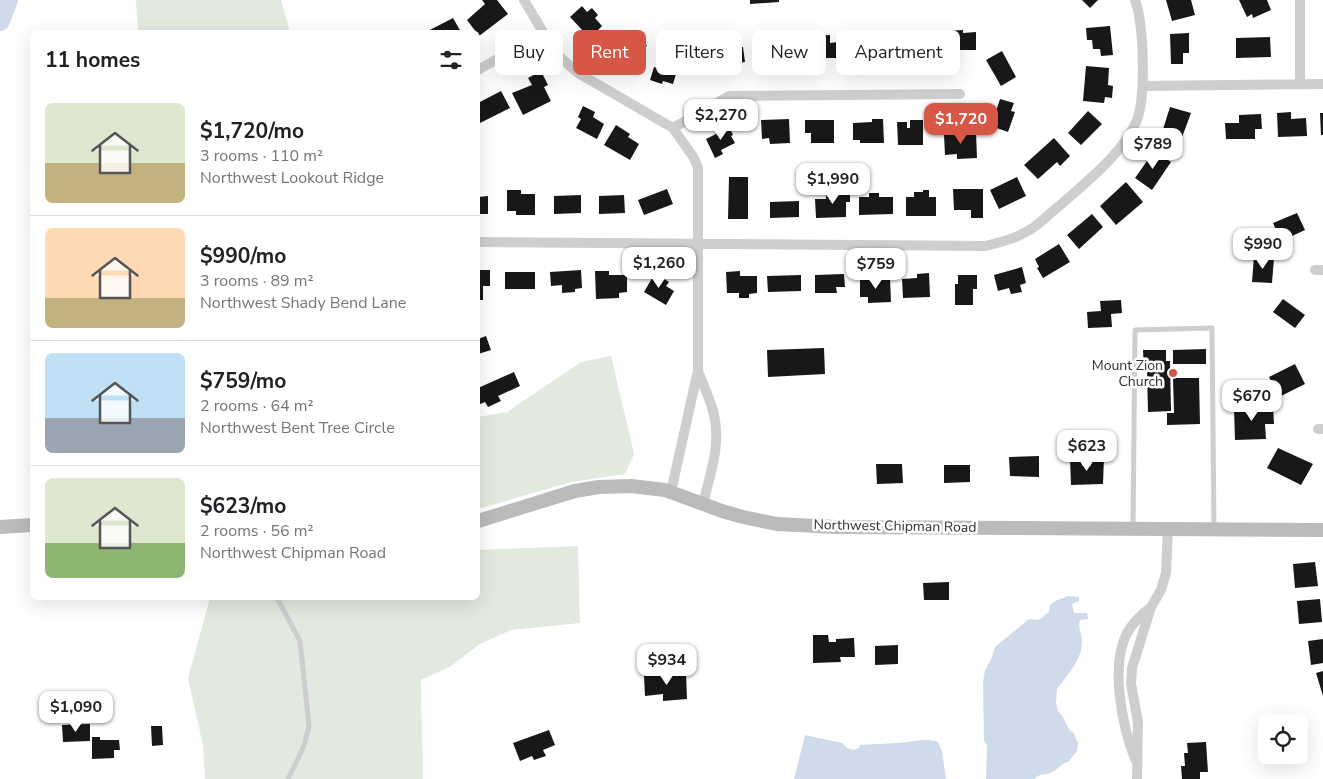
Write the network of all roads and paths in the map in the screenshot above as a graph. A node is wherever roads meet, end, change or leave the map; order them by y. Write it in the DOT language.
graph roads {
  1 [pos="524,0"];
  2 [pos="1135,0"];
  3 [pos="1300,0"];
  4 [pos="541,30"];
  5 [pos="563,59"];
  6 [pos="495,60"];
  7 [pos="480,69"];
  8 [pos="1300,84"];
  9 [pos="1323,84"];
  10 [pos="1143,86"];
  11 [pos="960,94"];
  12 [pos="673,128"];
  13 [pos="480,242"];
  14 [pos="698,244"];
  15 [pos="698,370"];
  16 [pos="671,492"];
  17 [pos="702,504"];
  18 [pos="480,521"];
  19 [pos="30,525"];
  20 [pos="0,527"];
  21 [pos="1132,529"];
  22 [pos="1168,529"];
  23 [pos="1214,530"];
  24 [pos="1323,530"];
  25 [pos="278,600"];
  26 [pos="1151,607"];
  27 [pos="1137,763"];
  28 [pos="288,779"];
  29 [pos="1137,779"];
  1 -- 4 [label="street"];
  2 -- 10 [label="street"];
  3 -- 8 [label="street"];
  5 -- 12 [label="street"];
  6 -- 7 [label="street"];
  8 -- 9 [label="street"];
  8 -- 10 [label="street"];
  10 -- 14 [label="street"];
  11 -- 12 [label="street"];
  12 -- 14 [label="street"];
  13 -- 14 [label="street"];
  14 -- 15 [label="street"];
  15 -- 16 [label="street"];
  15 -- 17 [label="street"];
  16 -- 17 [label="main road, Northwest Chipman Road"];
  16 -- 18 [label="main road, Northwest Chipman Road"];
  17 -- 21 [label="main road, Northwest Chipman Road"];
  19 -- 20 [label="main road"];
  21 -- 22 [label="main road, Northwest Chipman Road"];
  21 -- 23 [label="lane"];
  22 -- 23 [label="main road, Northwest Chipman Road"];
  22 -- 26 [label="street"];
  23 -- 24 [label="main road, Northwest Chipman Road"];
  25 -- 28 [label="lane"];
  26 -- 27 [label="street"];
  26 -- 27 [label="street"];
  27 -- 29 [label="street"];
}
